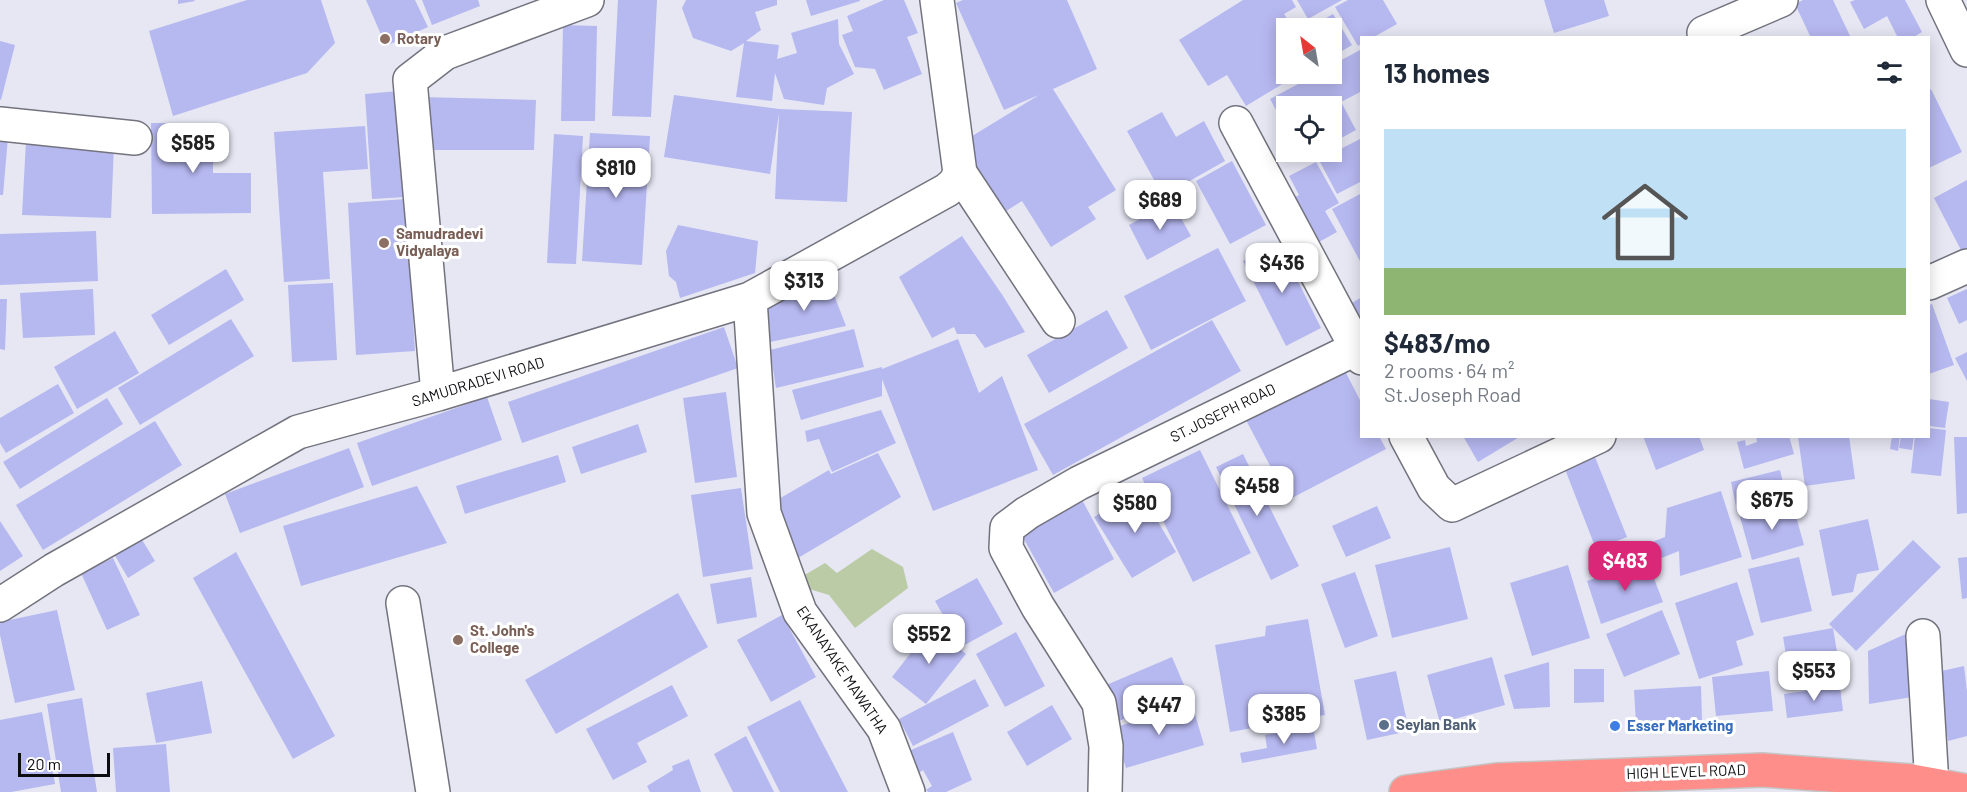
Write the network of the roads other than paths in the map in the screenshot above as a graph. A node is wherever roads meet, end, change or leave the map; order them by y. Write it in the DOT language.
graph roads {
  1 [pos="587,0"];
  2 [pos="937,0"];
  3 [pos="1781,0"];
  4 [pos="1943,0"];
  5 [pos="1704,33"];
  6 [pos="1967,51"];
  7 [pos="1236,123"];
  8 [pos="0,124"];
  9 [pos="135,138"];
  10 [pos="960,173"];
  11 [pos="1967,266"];
  12 [pos="1930,283"];
  13 [pos="750,299"];
  14 [pos="1058,321"];
  15 [pos="1359,353"];
  16 [pos="438,394"];
  17 [pos="1407,438"];
  18 [pos="1595,438"];
  19 [pos="404,603"];
  20 [pos="0,605"];
  21 [pos="1923,636"];
  22 [pos="1932,784"];
  23 [pos="1967,790"];
  24 [pos="433,792"];
  25 [pos="908,792"];
  26 [pos="1105,792"];
  27 [pos="1406,792"];
  1 -- 16 [label="street"];
  2 -- 10 [label="street"];
  3 -- 5 [label="street"];
  4 -- 6 [label="street"];
  7 -- 15 [label="street"];
  8 -- 9 [label="street"];
  10 -- 13 [label="street, SAMUDRADEVI ROAD"];
  10 -- 14 [label="street"];
  11 -- 12 [label="street"];
  13 -- 16 [label="street, SAMUDRADEVI ROAD"];
  13 -- 25 [label="street, EKANAYAKE MAWATHA"];
  15 -- 26 [label="street, ST.JOSEPH ROAD"];
  16 -- 20 [label="street, SAMUDRADEVI ROAD"];
  17 -- 18 [label="street"];
  19 -- 24 [label="street"];
  21 -- 22 [label="street"];
  22 -- 23 [label="highway, HIGH LEVEL ROAD"];
  22 -- 27 [label="highway, HIGH LEVEL ROAD"];
}
